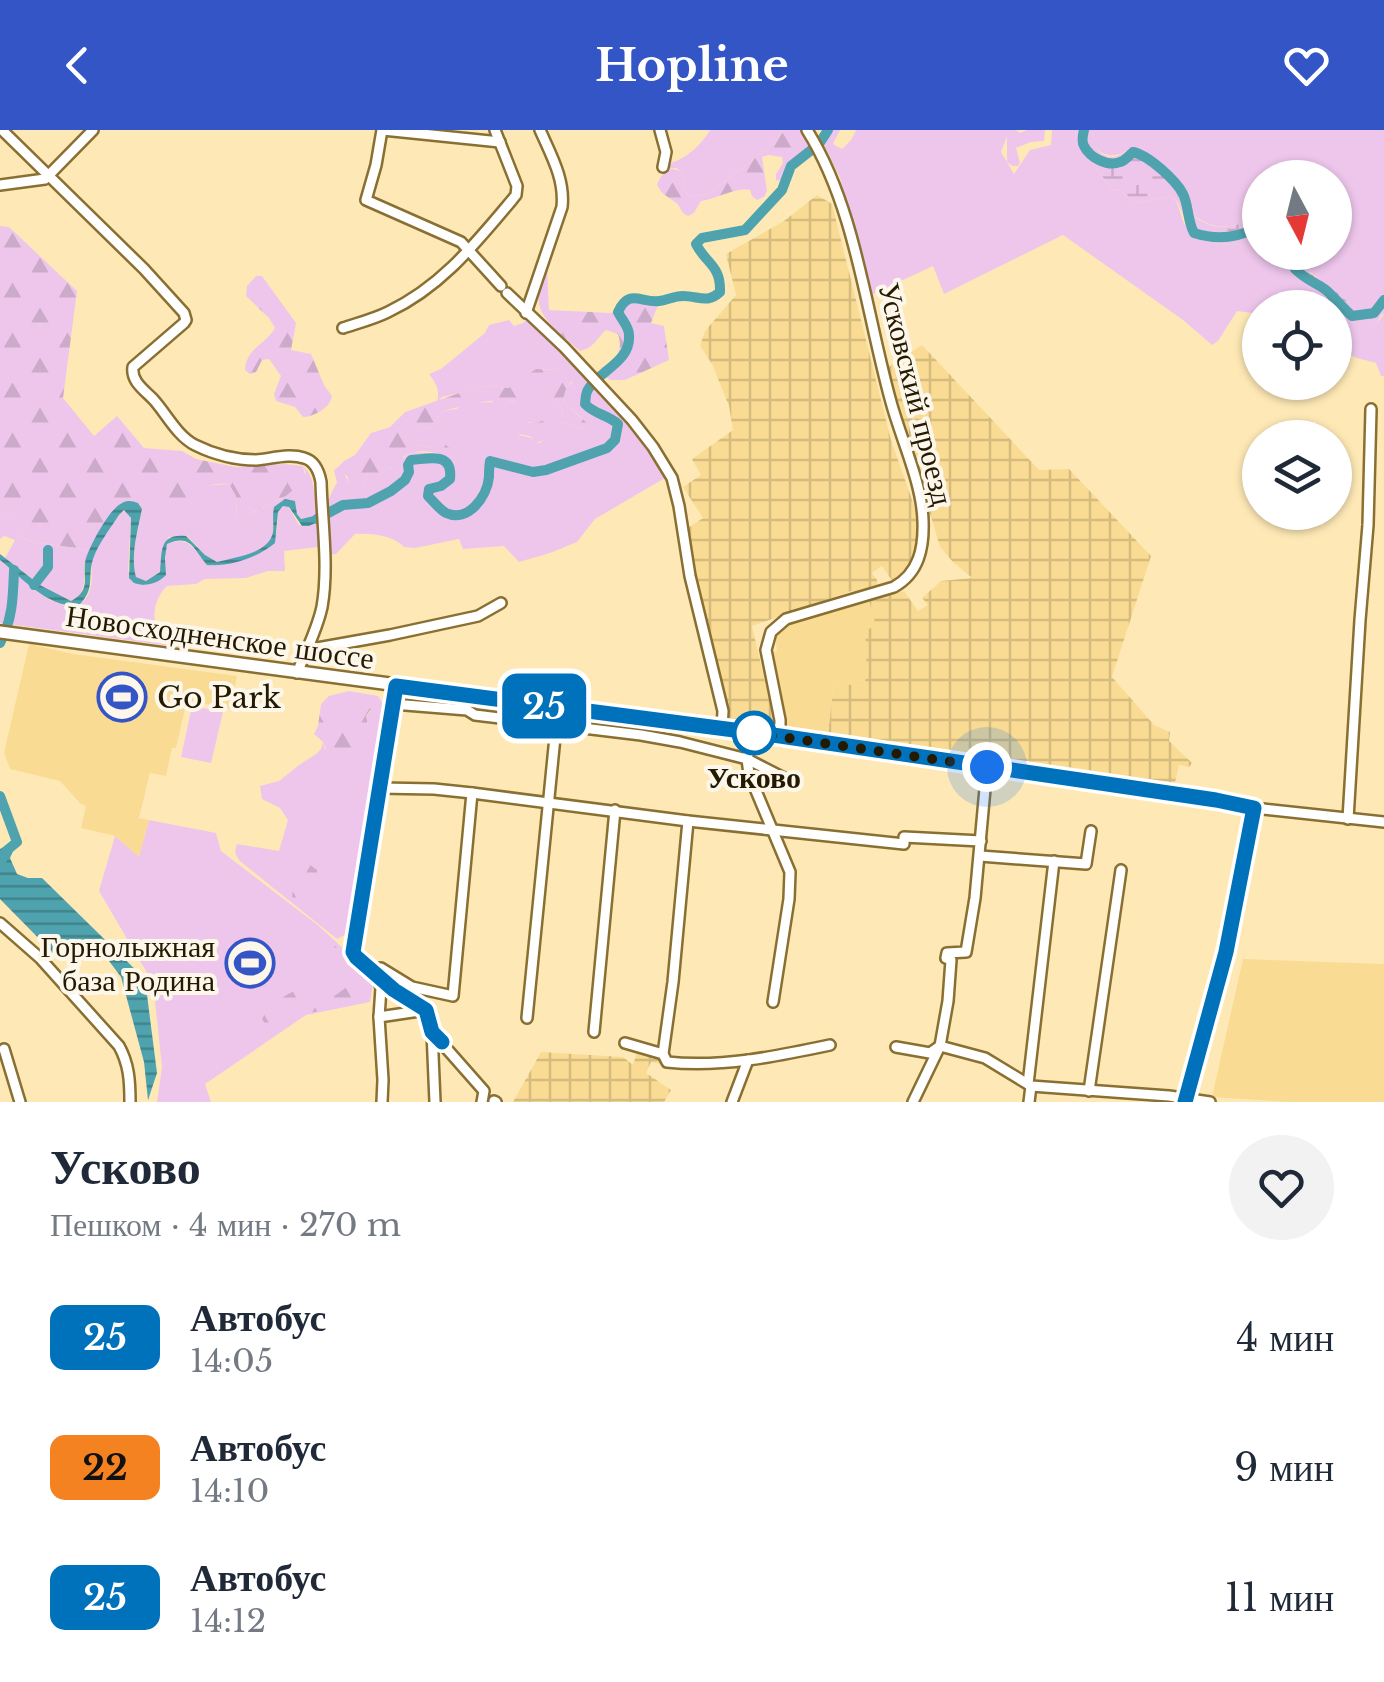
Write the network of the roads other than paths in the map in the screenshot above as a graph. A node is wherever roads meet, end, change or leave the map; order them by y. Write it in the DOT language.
graph roads {
  1 [pos="2,130"];
  2 [pos="93,130"];
  3 [pos="382,130"];
  4 [pos="495,130"];
  5 [pos="540,130"];
  6 [pos="660,130"];
  7 [pos="809,134"];
  8 [pos="500,142"];
  9 [pos="663,167"];
  10 [pos="48,176"];
  11 [pos="0,185"];
  12 [pos="470,250"];
  13 [pos="526,313"];
  14 [pos="343,328"];
  15 [pos="1371,409"];
  16 [pos="500,603"];
  17 [pos="0,632"];
  18 [pos="306,650"];
  19 [pos="296,673"];
  20 [pos="396,686"];
  21 [pos="393,704"];
  22 [pos="558,707"];
  23 [pos="556,725"];
  24 [pos="722,728"];
  25 [pos="753,732"];
  26 [pos="780,736"];
  27 [pos="747,759"];
  28 [pos="987,767"];
  29 [pos="786,779"];
  30 [pos="380,788"];
  31 [pos="472,792"];
  32 [pos="548,801"];
  33 [pos="1254,808"];
  34 [pos="615,810"];
  35 [pos="1348,819"];
  36 [pos="688,821"];
  37 [pos="1384,822"];
  38 [pos="772,830"];
  39 [pos="1091,831"];
  40 [pos="981,841"];
  41 [pos="980,856"];
  42 [pos="1054,861"];
  43 [pos="1121,870"];
  44 [pos="0,924"];
  45 [pos="377,976"];
  46 [pos="773,1002"];
  47 [pos="426,1010"];
  48 [pos="379,1017"];
  49 [pos="527,1018"];
  50 [pos="432,1032"];
  51 [pos="594,1032"];
  52 [pos="625,1044"];
  53 [pos="830,1045"];
  54 [pos="940,1046"];
  55 [pos="896,1047"];
  56 [pos="4,1049"];
  57 [pos="665,1058"];
  58 [pos="748,1060"];
  59 [pos="1030,1085"];
  60 [pos="1089,1092"];
  61 [pos="1186,1100"];
  62 [pos="20,1102"];
  63 [pos="130,1102"];
  64 [pos="382,1102"];
  65 [pos="436,1102"];
  66 [pos="482,1102"];
  67 [pos="732,1102"];
  68 [pos="913,1102"];
  69 [pos="1028,1102"];
  70 [pos="1210,1102"];
  1 -- 10 [label="street"];
  2 -- 10 [label="street"];
  3 -- 8 [label="street"];
  3 -- 12 [label="street"];
  4 -- 8 [label="street"];
  5 -- 13 [label="street"];
  6 -- 9 [label="street"];
  7 -- 26 [label="street, Усковский проезд"];
  8 -- 12 [label="street"];
  10 -- 11 [label="street"];
  10 -- 18 [label="street"];
  12 -- 13 [label="street"];
  12 -- 14 [label="street"];
  13 -- 24 [label="street"];
  15 -- 35 [label="street"];
  16 -- 18 [label="street"];
  17 -- 19 [label="main road, Новосходненское шоссе"];
  18 -- 19 [label="street"];
  19 -- 20 [label="main road, Новосходненское шоссе"];
  20 -- 21 [label="street"];
  20 -- 22 [label="main road, Новосходненское шоссе"];
  21 -- 23 [label="street"];
  21 -- 30 [label="street"];
  22 -- 23 [label="street"];
  22 -- 24 [label="main road, Новосходненское шоссе"];
  23 -- 27 [label="street"];
  23 -- 32 [label="street"];
  24 -- 25 [label="main road, Новосходненское шоссе"];
  25 -- 26 [label="main road, Новосходненское шоссе"];
  25 -- 27 [label="street"];
  26 -- 28 [label="main road, Новосходненское шоссе"];
  27 -- 29 [label="street"];
  27 -- 38 [label="street"];
  28 -- 33 [label="main road, Новосходненское шоссе"];
  28 -- 40 [label="street"];
  30 -- 31 [label="street"];
  30 -- 45 [label="street"];
  31 -- 32 [label="street"];
  31 -- 45 [label="street"];
  32 -- 34 [label="street"];
  32 -- 49 [label="street"];
  33 -- 35 [label="street, Новосходненское шоссе"];
  33 -- 61 [label="main road"];
  34 -- 36 [label="street"];
  34 -- 51 [label="street"];
  35 -- 37 [label="street, Новосходненское шоссе"];
  36 -- 38 [label="street"];
  36 -- 57 [label="street"];
  38 -- 40 [label="street"];
  38 -- 46 [label="street"];
  39 -- 42 [label="street"];
  40 -- 41 [label="street"];
  41 -- 42 [label="street"];
  41 -- 54 [label="street"];
  42 -- 59 [label="street"];
  43 -- 60 [label="street"];
  44 -- 63 [label="street"];
  45 -- 47 [label="street"];
  45 -- 48 [label="street"];
  47 -- 48 [label="street"];
  47 -- 50 [label="street"];
  48 -- 64 [label="street"];
  50 -- 65 [label="street"];
  50 -- 66 [label="street"];
  52 -- 57 [label="street"];
  53 -- 58 [label="street"];
  54 -- 55 [label="street"];
  54 -- 59 [label="street"];
  54 -- 68 [label="street"];
  56 -- 62 [label="street"];
  57 -- 58 [label="street"];
  58 -- 67 [label="street"];
  59 -- 60 [label="street"];
  59 -- 69 [label="street"];
  60 -- 61 [label="street"];
  61 -- 70 [label="street"];
}
